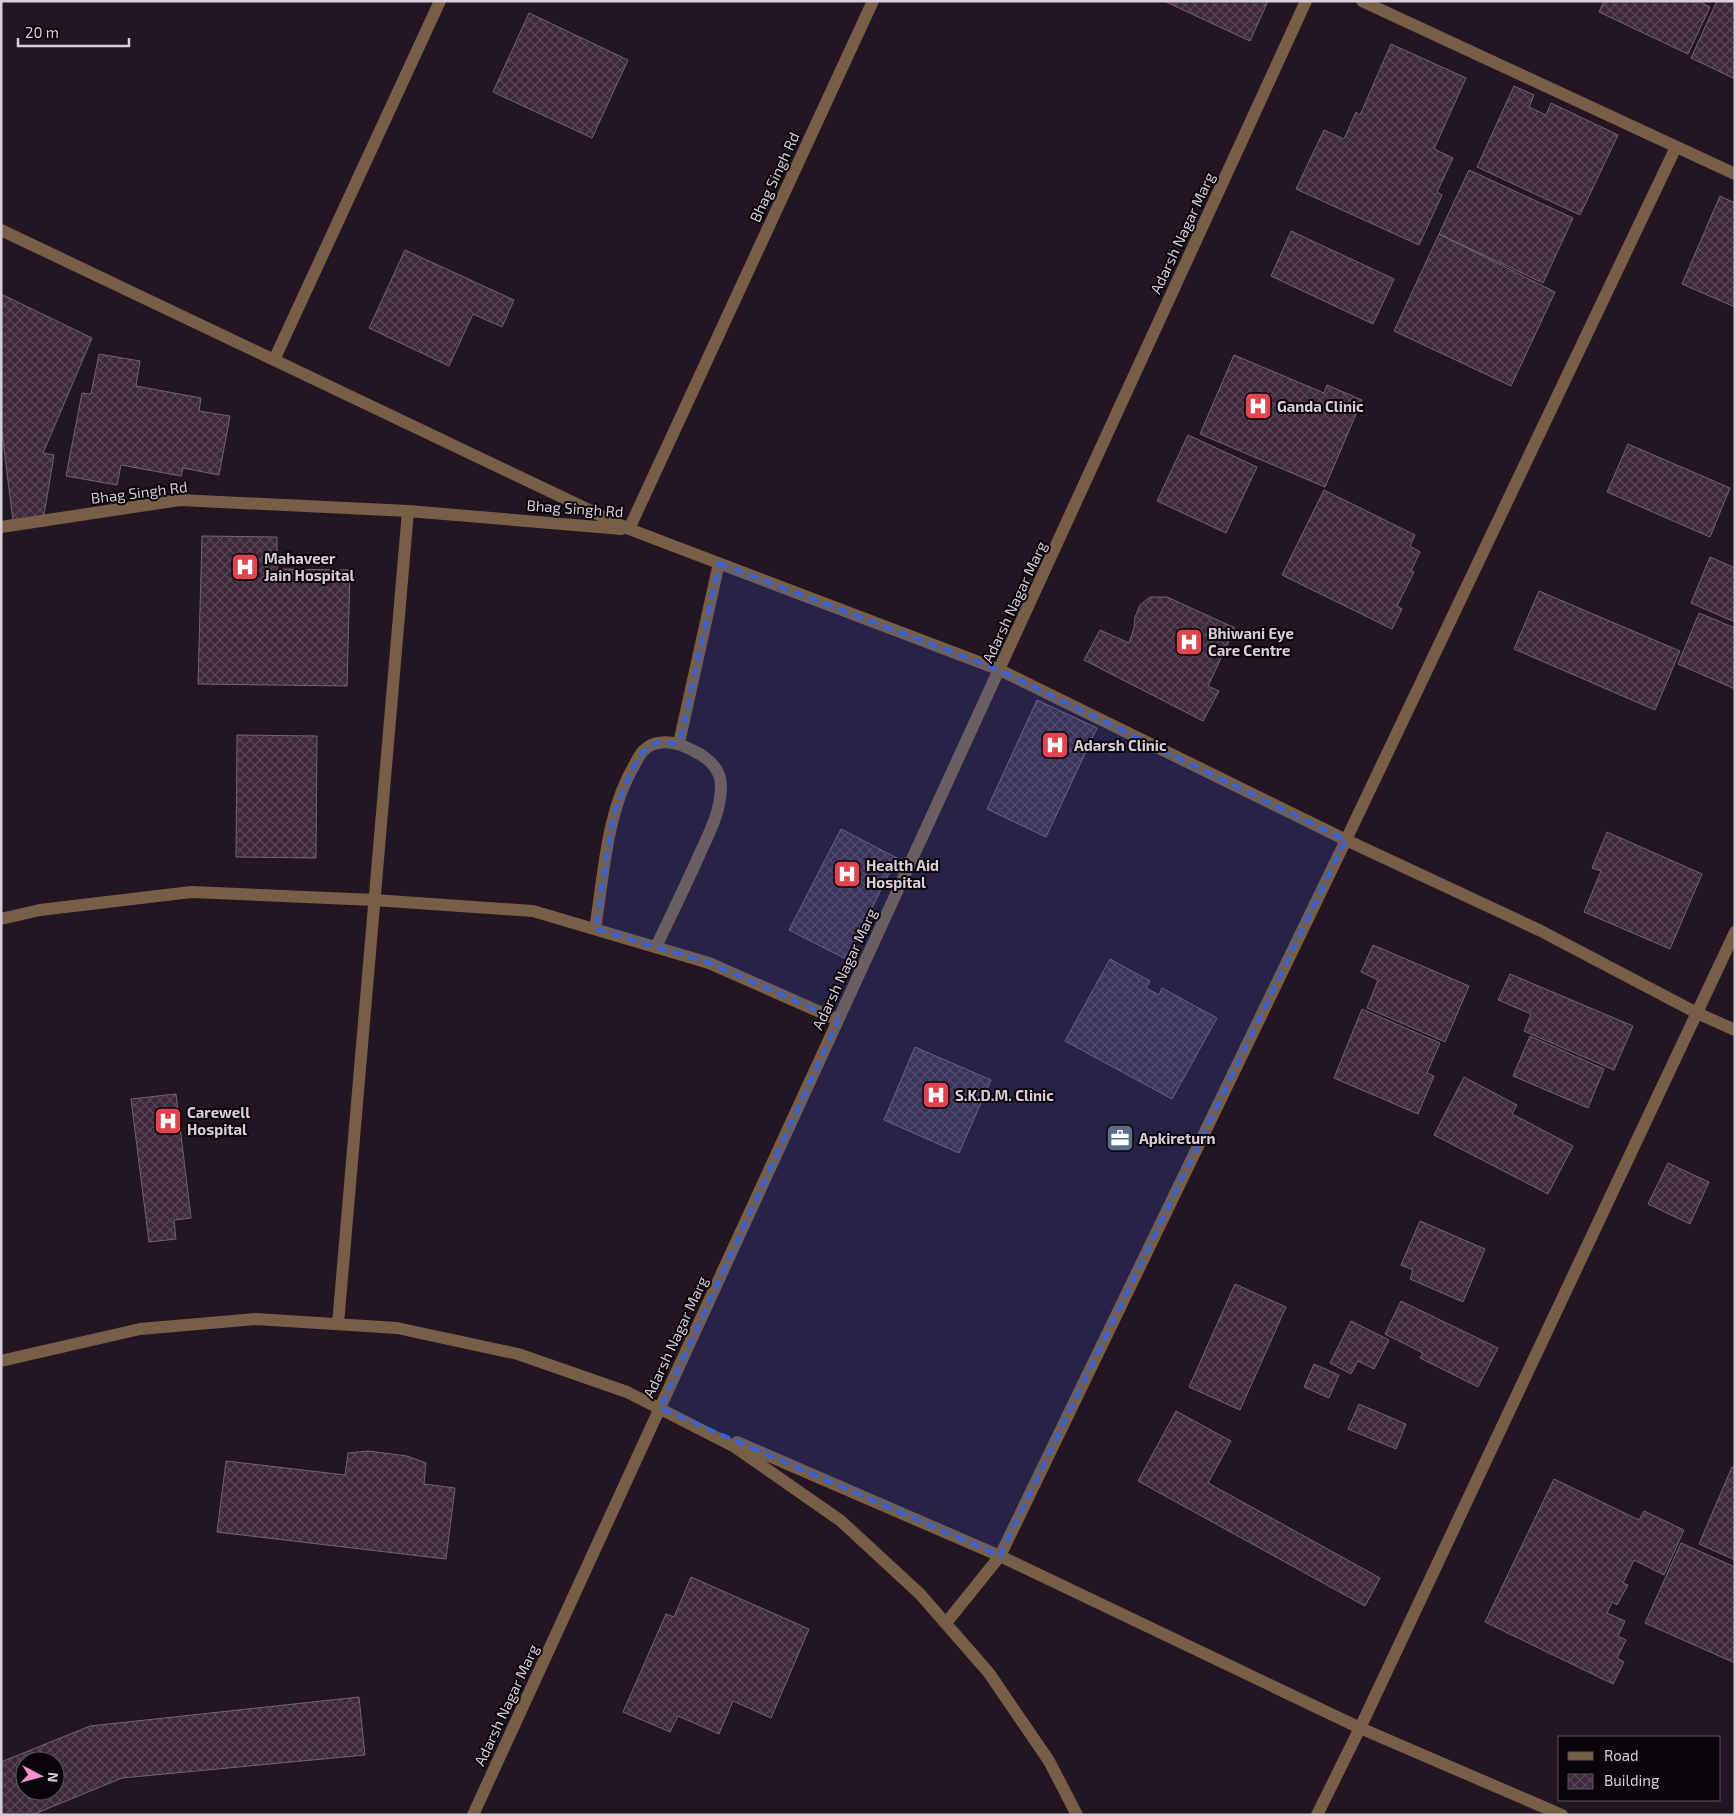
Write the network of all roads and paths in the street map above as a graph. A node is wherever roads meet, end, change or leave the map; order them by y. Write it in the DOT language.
graph roads {
  1 [pos="440,1"];
  2 [pos="873,1"];
  3 [pos="1306,1"];
  4 [pos="1362,1"];
  5 [pos="1676,147"];
  6 [pos="1735,174"];
  7 [pos="1,230"];
  8 [pos="274,360"];
  9 [pos="408,511"];
  10 [pos="2,523"];
  11 [pos="629,529"];
  12 [pos="719,563"];
  13 [pos="1000,670"];
  14 [pos="679,743"];
  15 [pos="1346,840"];
  16 [pos="374,900"];
  17 [pos="1,919"];
  18 [pos="595,929"];
  19 [pos="1735,932"];
  20 [pos="656,947"];
  21 [pos="1698,1013"];
  22 [pos="838,1020"];
  23 [pos="1735,1030"];
  24 [pos="338,1324"];
  25 [pos="1,1361"];
  26 [pos="660,1408"];
  27 [pos="1000,1556"];
  28 [pos="946,1623"];
  29 [pos="1360,1728"];
  30 [pos="474,1815"];
  31 [pos="1077,1815"];
  32 [pos="1318,1815"];
  33 [pos="1562,1815"];
  1 -- 8 [label="street"];
  2 -- 11 [label="street, Bhag Singh Rd"];
  3 -- 13 [label="street, Adarsh Nagar Marg"];
  4 -- 5 [label="street"];
  5 -- 6 [label="street"];
  5 -- 15 [label="street"];
  7 -- 8 [label="street"];
  8 -- 11 [label="street"];
  9 -- 10 [label="street, Bhag Singh Rd"];
  9 -- 11 [label="street, Bhag Singh Rd"];
  9 -- 16 [label="street"];
  11 -- 12 [label="street"];
  12 -- 13 [label="street"];
  12 -- 14 [label="street"];
  13 -- 15 [label="street"];
  13 -- 22 [label="street, Adarsh Nagar Marg"];
  14 -- 18 [label="street"];
  14 -- 20 [label="street"];
  15 -- 21 [label="street"];
  15 -- 27 [label="street"];
  16 -- 17 [label="street"];
  16 -- 18 [label="street"];
  16 -- 24 [label="street"];
  18 -- 20 [label="street"];
  19 -- 21 [label="street"];
  20 -- 22 [label="street"];
  21 -- 23 [label="street"];
  21 -- 29 [label="street"];
  22 -- 26 [label="street, Adarsh Nagar Marg"];
  24 -- 25 [label="street"];
  24 -- 26 [label="street"];
  26 -- 27 [label="street"];
  26 -- 28 [label="street"];
  26 -- 30 [label="street, Adarsh Nagar Marg"];
  27 -- 28 [label="street"];
  27 -- 29 [label="street"];
  28 -- 31 [label="street"];
  29 -- 32 [label="street"];
  29 -- 33 [label="street"];
}
